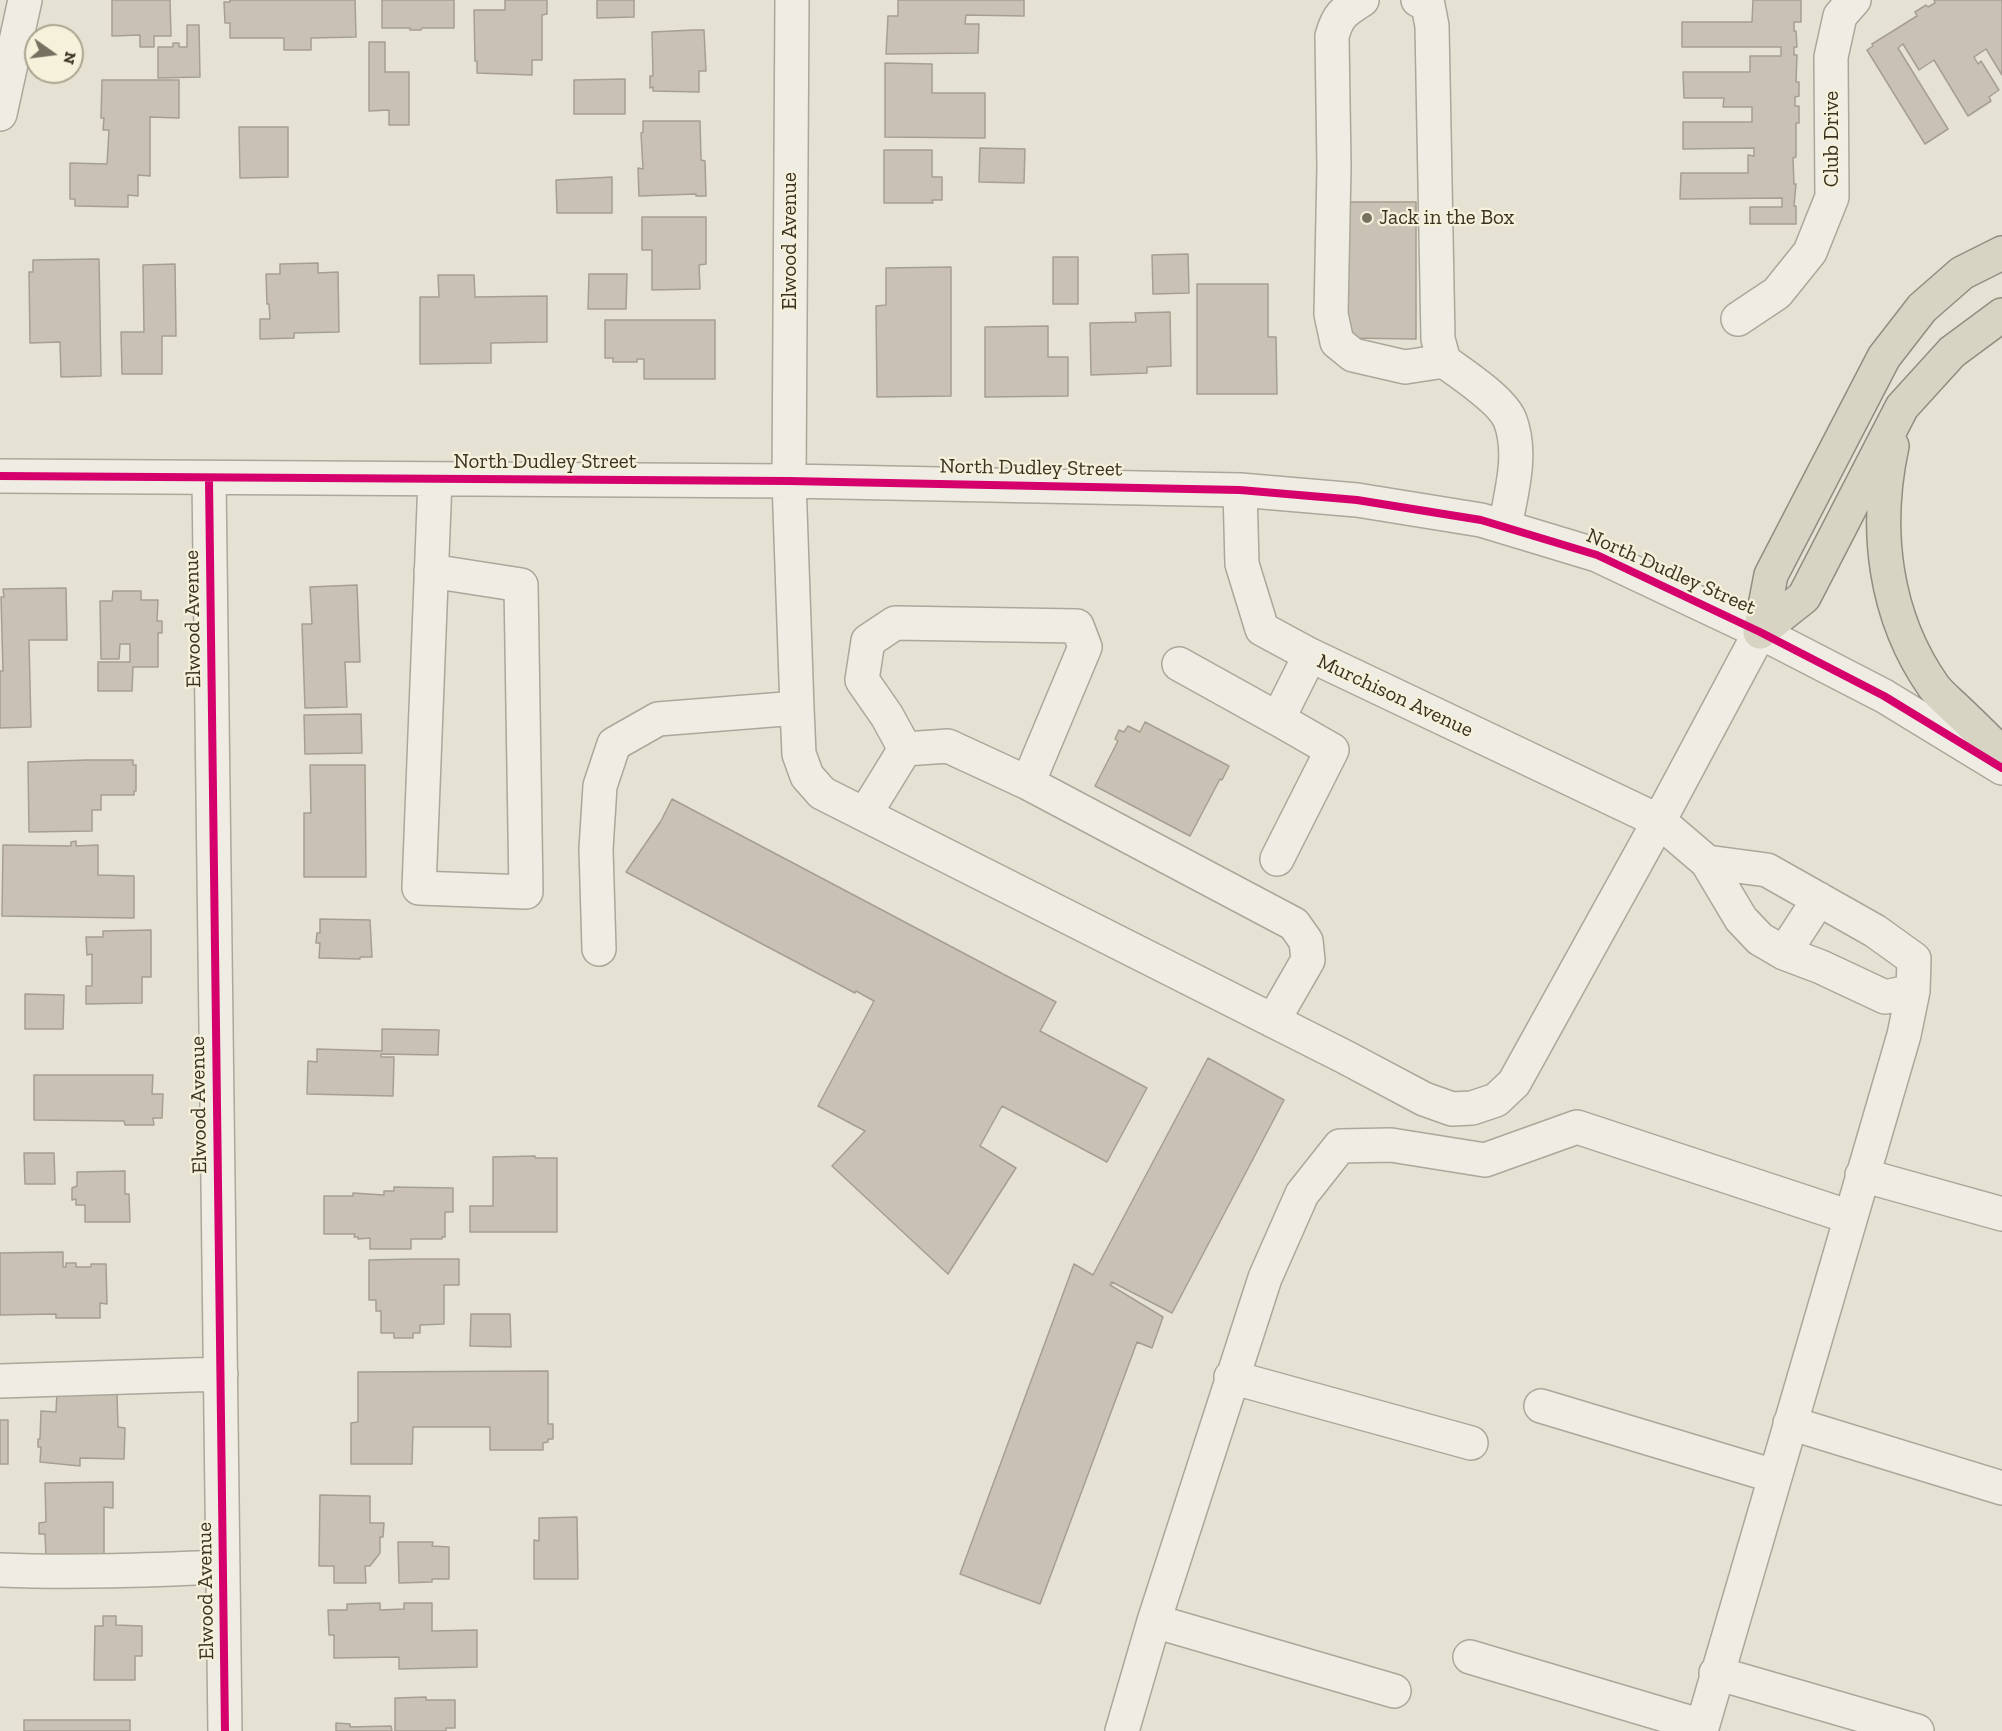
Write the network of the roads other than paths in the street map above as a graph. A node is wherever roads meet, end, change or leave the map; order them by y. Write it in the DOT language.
graph roads {
  1 [pos="25,0"];
  2 [pos="792,0"];
  3 [pos="1362,0"];
  4 [pos="1854,0"];
  5 [pos="1425,13"];
  6 [pos="0,114"];
  7 [pos="2002,253"];
  8 [pos="2002,315"];
  9 [pos="1738,319"];
  10 [pos="1444,361"];
  11 [pos="1902,407"];
  12 [pos="0,476"];
  13 [pos="209,479"];
  14 [pos="435,480"];
  15 [pos="789,481"];
  16 [pos="1240,490"];
  17 [pos="1505,527"];
  18 [pos="431,571"];
  19 [pos="1760,632"];
  20 [pos="1310,655"];
  21 [pos="1179,663"];
  22 [pos="797,708"];
  23 [pos="1278,719"];
  24 [pos="905,749"];
  25 [pos="2002,754"];
  26 [pos="2002,768"];
  27 [pos="1028,783"];
  28 [pos="865,814"];
  29 [pos="1659,821"];
  30 [pos="1277,859"];
  31 [pos="1707,862"];
  32 [pos="1819,899"];
  33 [pos="599,949"];
  34 [pos="1784,952"];
  35 [pos="1913,991"];
  36 [pos="1272,1021"];
  37 [pos="1863,1175"];
  38 [pos="2002,1214"];
  39 [pos="1850,1217"];
  40 [pos="221,1374"];
  41 [pos="1232,1377"];
  42 [pos="0,1381"];
  43 [pos="1541,1406"];
  44 [pos="1790,1423"];
  45 [pos="1471,1443"];
  46 [pos="1774,1476"];
  47 [pos="2002,1488"];
  48 [pos="223,1567"];
  49 [pos="0,1570"];
  50 [pos="1154,1621"];
  51 [pos="1470,1657"];
  52 [pos="1716,1673"];
  53 [pos="1394,1691"];
  54 [pos="1702,1729"];
  55 [pos="225,1731"];
  56 [pos="1122,1731"];
  57 [pos="1917,1731"];
  1 -- 6 [label="street"];
  2 -- 15 [label="street, Elwood Avenue"];
  3 -- 10 [label="street"];
  4 -- 9 [label="street, Club Drive"];
  5 -- 10 [label="street"];
  7 -- 19 [label="highway"];
  8 -- 11 [label="highway"];
  10 -- 17 [label="street"];
  11 -- 19 [label="highway"];
  11 -- 25 [label="highway"];
  12 -- 13 [label="street, North Dudley Street"];
  13 -- 14 [label="street, North Dudley Street"];
  13 -- 40 [label="street, Elwood Avenue"];
  14 -- 15 [label="street, North Dudley Street"];
  14 -- 18 [label="street"];
  15 -- 16 [label="street, North Dudley Street"];
  15 -- 22 [label="street, Elwood Avenue"];
  16 -- 17 [label="street, North Dudley Street"];
  16 -- 20 [label="street, Murchison Avenue"];
  17 -- 19 [label="street, North Dudley Street"];
  18 -- 18 [label="street"];
  19 -- 26 [label="street, North Dudley Street"];
  19 -- 29 [label="street, Elwood Avenue"];
  20 -- 23 [label="street"];
  20 -- 29 [label="street, Murchison Avenue"];
  21 -- 23 [label="street"];
  22 -- 28 [label="street, Elwood Avenue"];
  22 -- 33 [label="street"];
  23 -- 30 [label="street"];
  24 -- 27 [label="street"];
  24 -- 27 [label="street"];
  24 -- 28 [label="street"];
  27 -- 36 [label="street"];
  28 -- 36 [label="street, Elwood Avenue"];
  29 -- 31 [label="street, Murchison Avenue"];
  29 -- 36 [label="street, Elwood Avenue"];
  31 -- 32 [label="street"];
  31 -- 34 [label="street"];
  32 -- 34 [label="street"];
  32 -- 35 [label="street"];
  34 -- 35 [label="street"];
  35 -- 37 [label="street"];
  37 -- 38 [label="street"];
  37 -- 39 [label="street"];
  39 -- 41 [label="street"];
  39 -- 44 [label="street"];
  40 -- 42 [label="street"];
  40 -- 48 [label="street, Elwood Avenue"];
  41 -- 45 [label="street"];
  41 -- 50 [label="street"];
  43 -- 46 [label="street"];
  44 -- 46 [label="street"];
  44 -- 47 [label="street"];
  46 -- 52 [label="street"];
  48 -- 49 [label="street"];
  48 -- 55 [label="street, Elwood Avenue"];
  50 -- 53 [label="street"];
  50 -- 56 [label="street"];
  51 -- 54 [label="street"];
  52 -- 54 [label="street"];
  52 -- 57 [label="street"];
}
